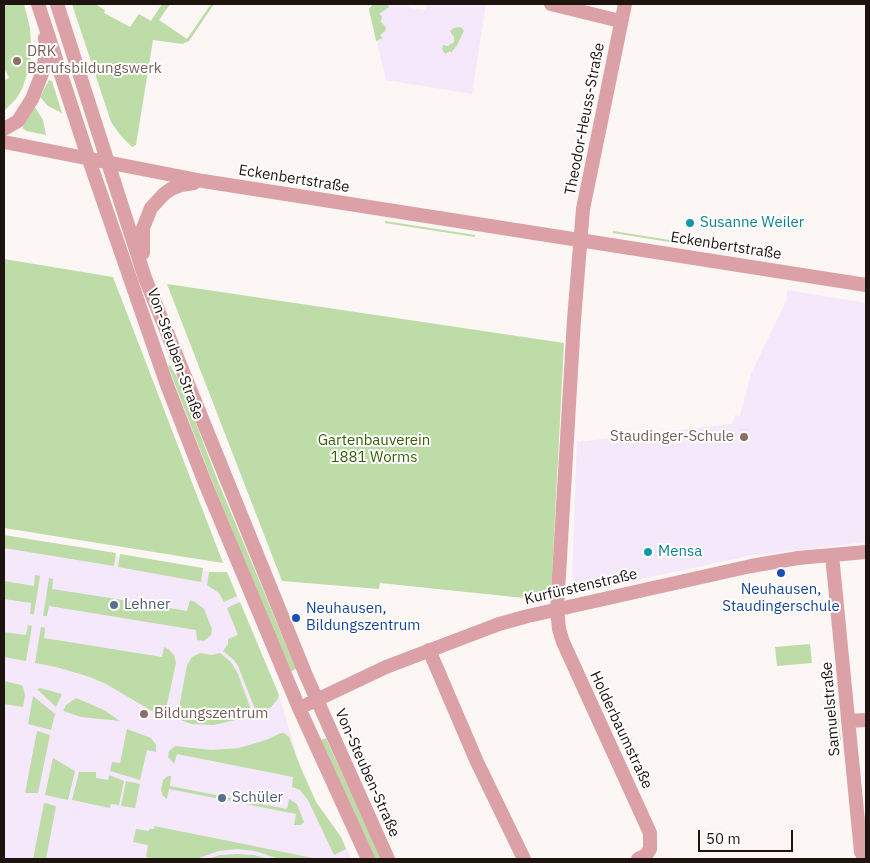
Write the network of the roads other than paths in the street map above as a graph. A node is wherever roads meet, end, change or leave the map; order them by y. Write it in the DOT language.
graph roads {
  1 [pos="38,4"];
  2 [pos="57,4"];
  3 [pos="551,4"];
  4 [pos="625,4"];
  5 [pos="620,21"];
  6 [pos="45,25"];
  7 [pos="4,129"];
  8 [pos="4,142"];
  9 [pos="88,158"];
  10 [pos="108,161"];
  11 [pos="203,182"];
  12 [pos="581,241"];
  13 [pos="145,278"];
  14 [pos="866,285"];
  15 [pos="866,552"];
  16 [pos="832,555"];
  17 [pos="557,609"];
  18 [pos="428,650"];
  19 [pos="316,700"];
  20 [pos="299,708"];
  21 [pos="866,720"];
  22 [pos="848,721"];
  23 [pos="368,859"];
  24 [pos="388,859"];
  25 [pos="524,859"];
  26 [pos="638,859"];
  27 [pos="865,859"];
  1 -- 6 [label="street, Von-Steuben-Straße"];
  2 -- 10 [label="street, Von-Steuben-Straße"];
  3 -- 5 [label="street"];
  4 -- 5 [label="street, Theodor-Heuss-Straße"];
  5 -- 12 [label="street, Theodor-Heuss-Straße"];
  6 -- 7 [label="street"];
  6 -- 9 [label="street, Von-Steuben-Straße"];
  8 -- 9 [label="street, Eckenbertstraße"];
  9 -- 10 [label="street, Eckenbertstraße"];
  9 -- 20 [label="street, Von-Steuben-Straße"];
  10 -- 11 [label="street, Eckenbertstraße"];
  10 -- 13 [label="street, Von-Steuben-Straße"];
  11 -- 12 [label="street, Eckenbertstraße"];
  11 -- 13 [label="street"];
  12 -- 14 [label="street, Eckenbertstraße"];
  12 -- 17 [label="street"];
  13 -- 19 [label="street, Von-Steuben-Straße"];
  15 -- 16 [label="street, Kurfürstenstraße"];
  16 -- 17 [label="street, Kurfürstenstraße"];
  16 -- 22 [label="street, Samuelstraße"];
  17 -- 18 [label="street, Kurfürstenstraße"];
  17 -- 26 [label="street, Holderbaumstraße"];
  18 -- 19 [label="street, Kurfürstenstraße"];
  18 -- 25 [label="street"];
  19 -- 20 [label="street, Von-Steuben-Straße"];
  19 -- 24 [label="street, Von-Steuben-Straße"];
  20 -- 23 [label="street, Von-Steuben-Straße"];
  21 -- 22 [label="street"];
  22 -- 27 [label="street, Samuelstraße"];
}
